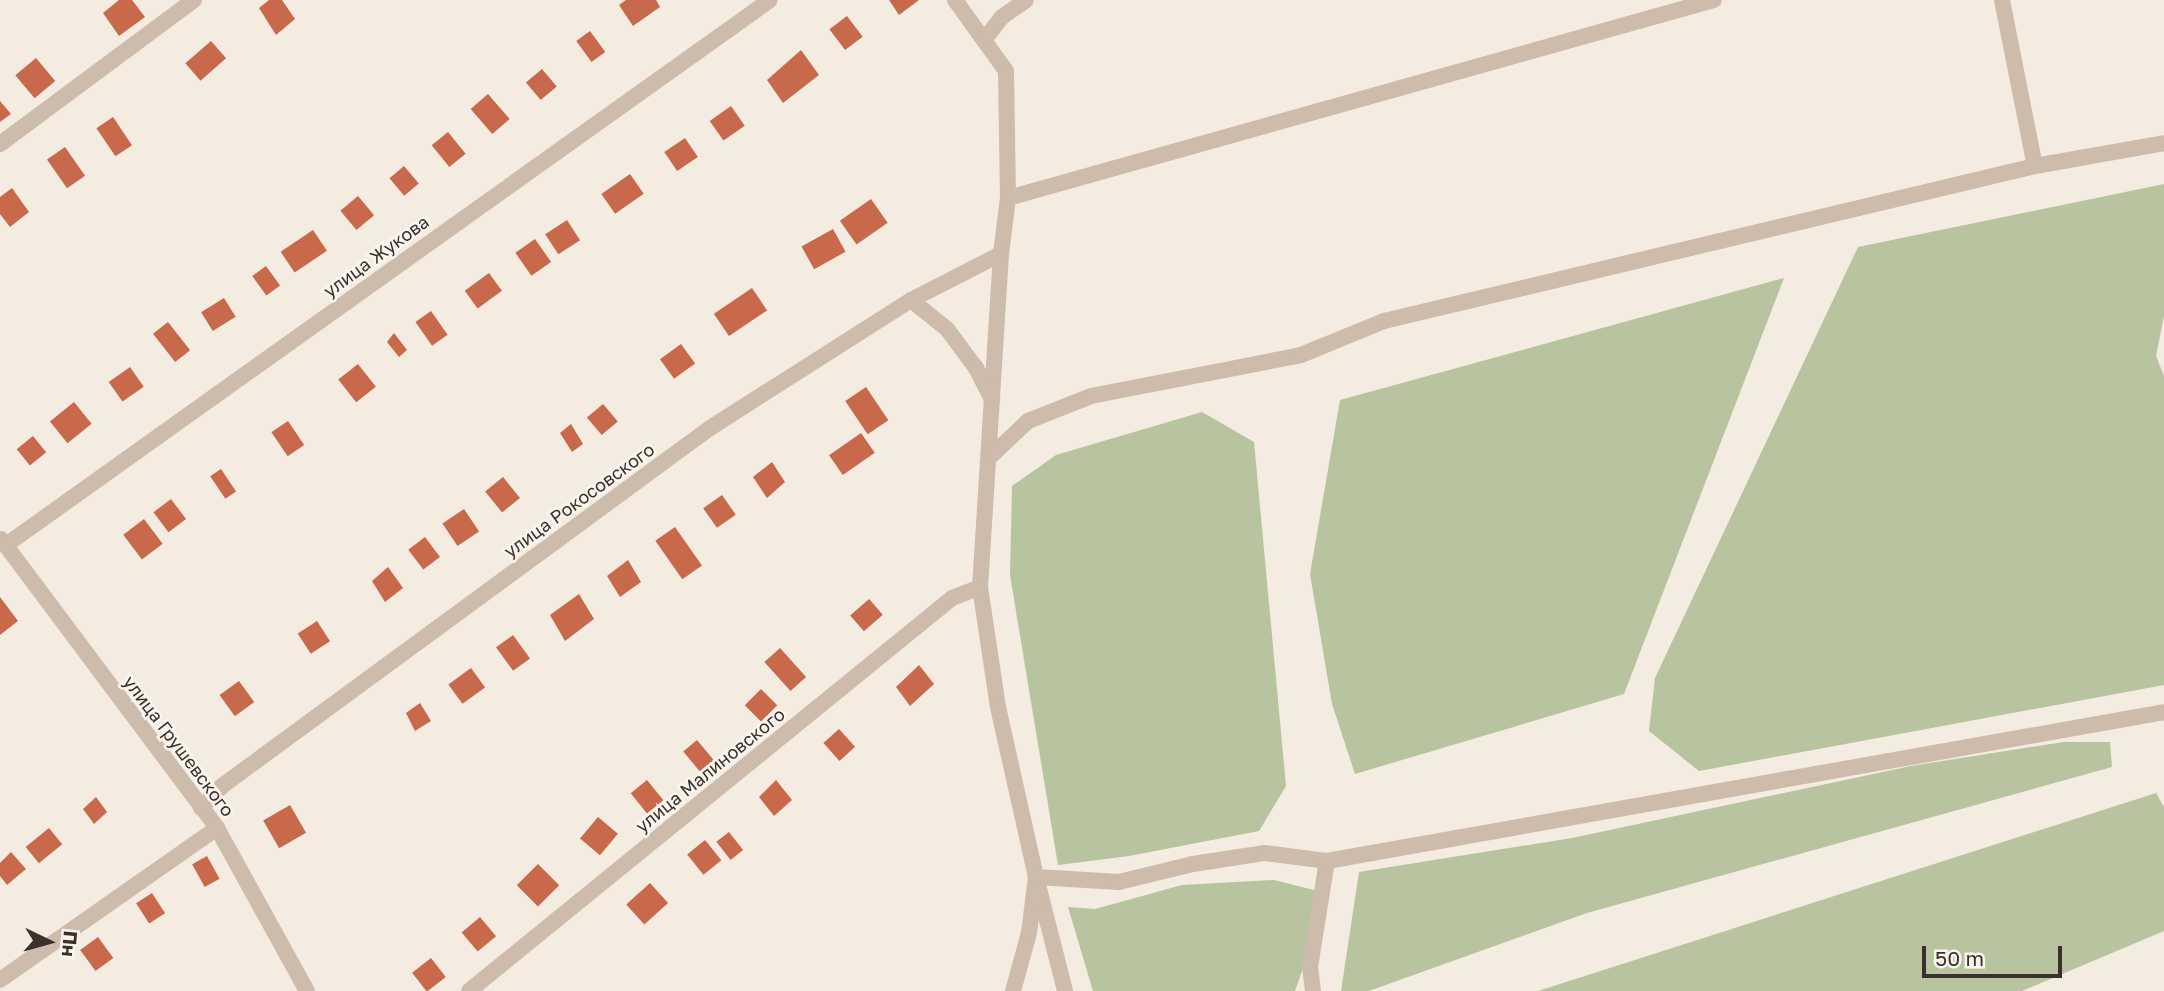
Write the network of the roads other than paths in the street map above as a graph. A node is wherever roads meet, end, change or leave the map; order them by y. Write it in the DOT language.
graph roads {
  1 [pos="194,0"];
  2 [pos="770,0"];
  3 [pos="955,0"];
  4 [pos="1026,0"];
  5 [pos="1714,0"];
  6 [pos="2002,0"];
  7 [pos="984,40"];
  8 [pos="2164,143"];
  9 [pos="0,144"];
  10 [pos="2035,166"];
  11 [pos="1009,198"];
  12 [pos="1001,254"];
  13 [pos="911,300"];
  14 [pos="993,403"];
  15 [pos="990,457"];
  16 [pos="3,541"];
  17 [pos="980,587"];
  18 [pos="2164,712"];
  19 [pos="201,808"];
  20 [pos="217,828"];
  21 [pos="1327,861"];
  22 [pos="1036,877"];
  23 [pos="0,980"];
  24 [pos="307,991"];
  25 [pos="468,991"];
  26 [pos="1013,991"];
  27 [pos="1065,991"];
  28 [pos="1313,991"];
  1 -- 9 [label="street"];
  2 -- 16 [label="street, улица Жукова"];
  3 -- 7 [label="street"];
  4 -- 7 [label="street"];
  5 -- 11 [label="street"];
  6 -- 10 [label="street"];
  7 -- 11 [label="street"];
  8 -- 10 [label="street"];
  10 -- 15 [label="street"];
  11 -- 12 [label="street"];
  12 -- 13 [label="street, улица Рокосовского"];
  12 -- 14 [label="street"];
  13 -- 14 [label="street"];
  13 -- 19 [label="street, улица Рокосовского"];
  14 -- 15 [label="street"];
  15 -- 17 [label="street"];
  16 -- 19 [label="street, улица Грушевского"];
  17 -- 22 [label="street"];
  17 -- 25 [label="street, улица Малиновского"];
  18 -- 21 [label="street"];
  19 -- 20 [label="street, улица Грушевского"];
  20 -- 23 [label="street"];
  20 -- 24 [label="street, улица Грушевского"];
  21 -- 22 [label="street"];
  21 -- 28 [label="street"];
  22 -- 26 [label="street"];
  22 -- 27 [label="street"];
}
